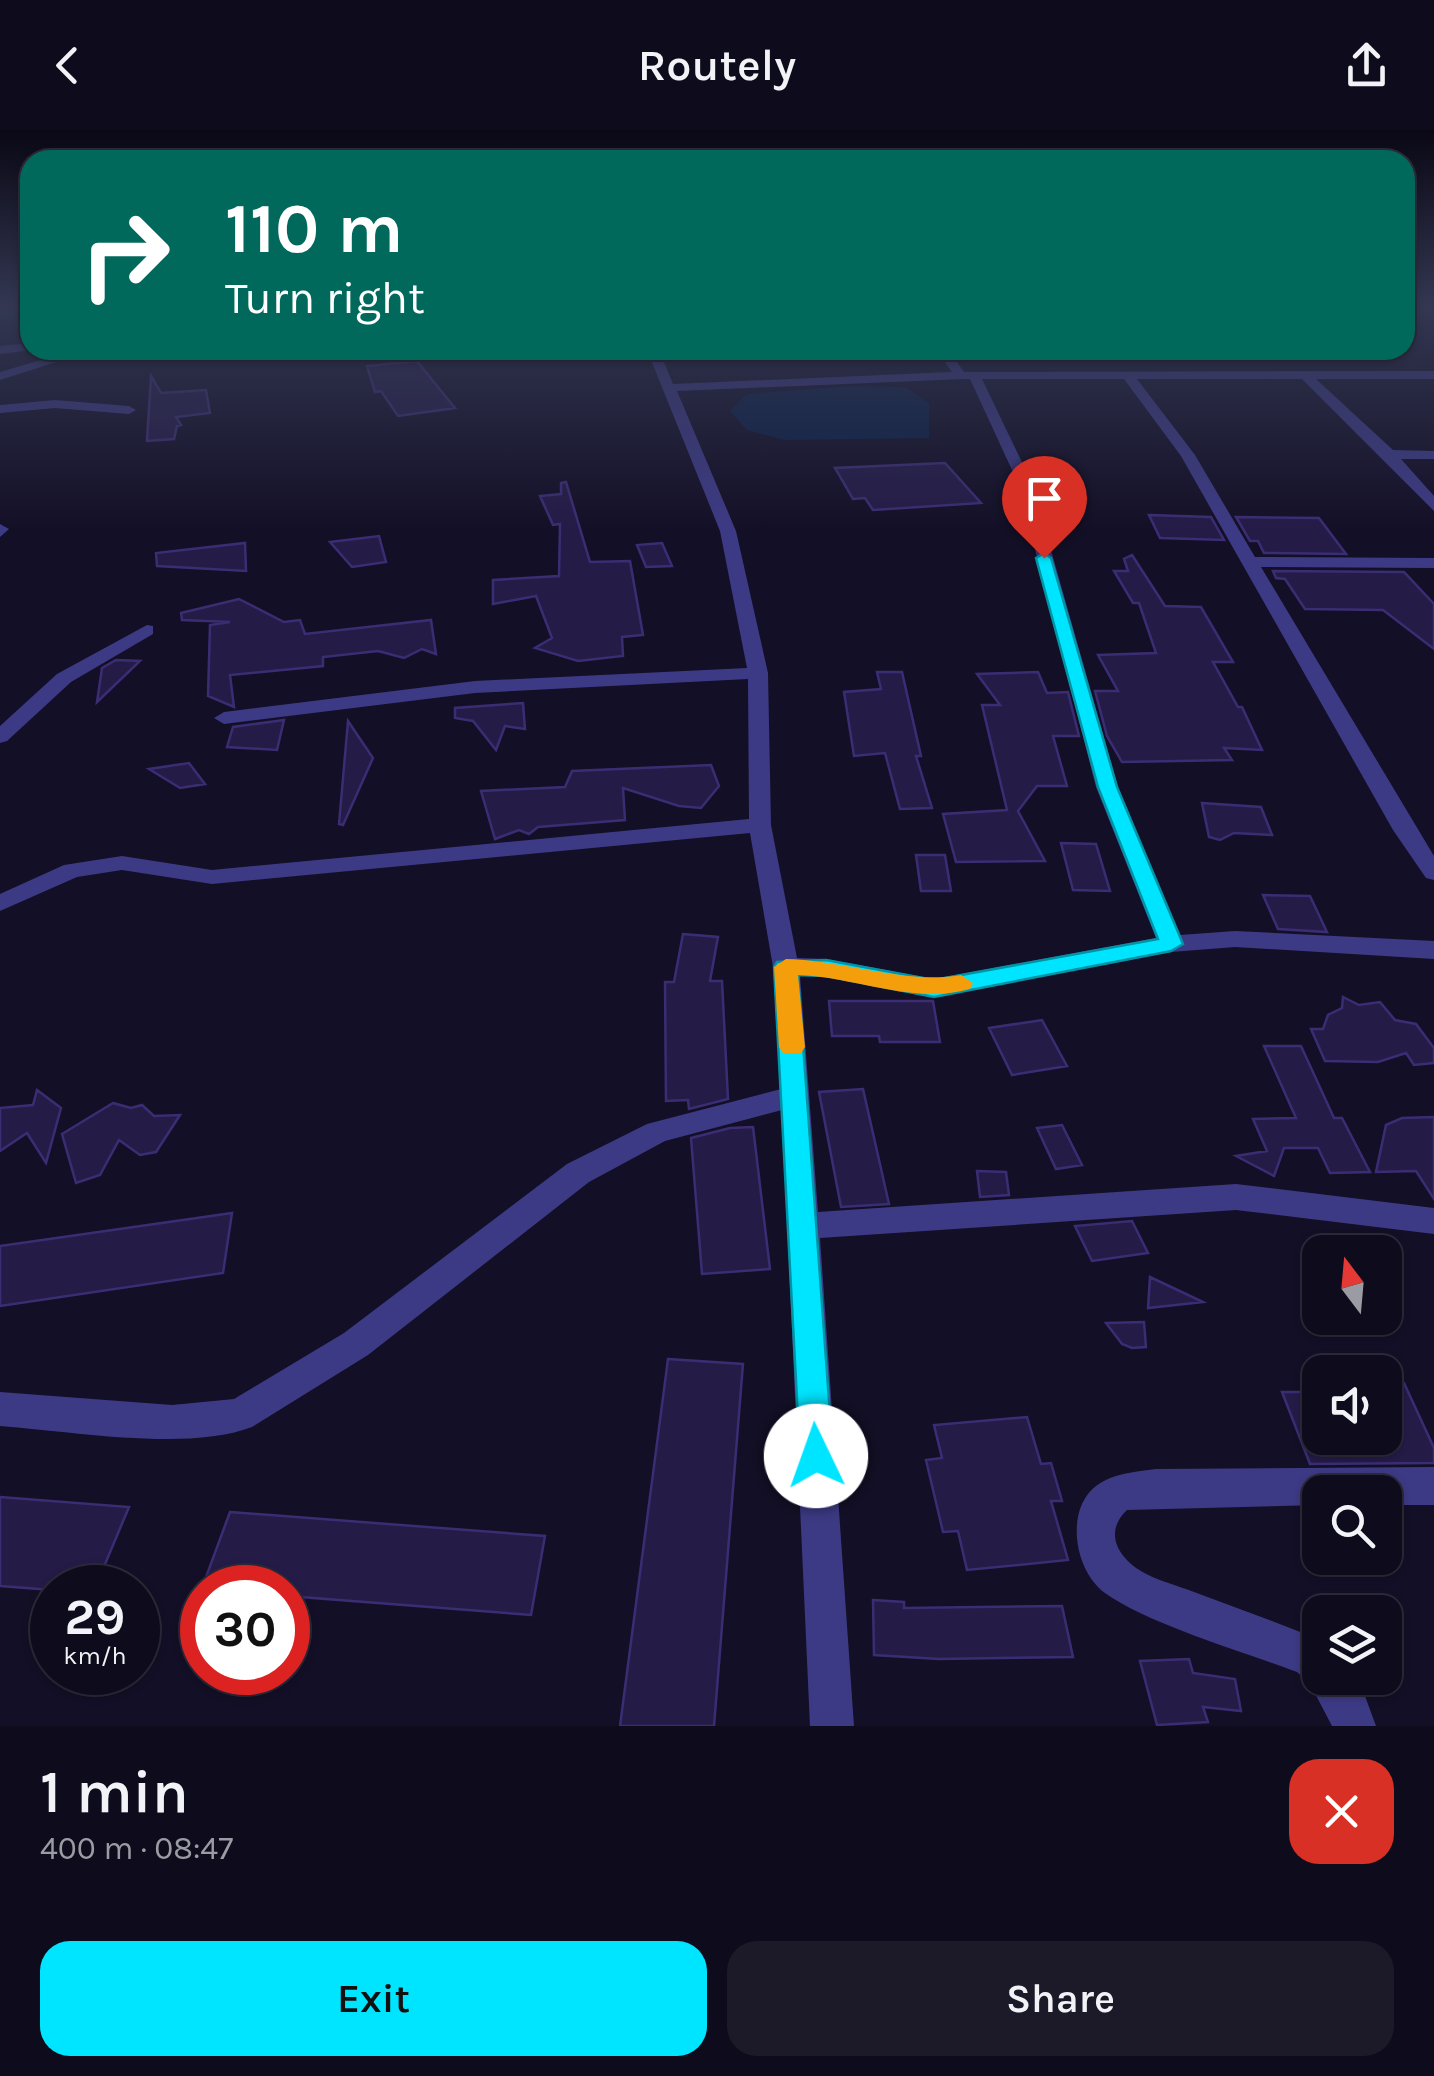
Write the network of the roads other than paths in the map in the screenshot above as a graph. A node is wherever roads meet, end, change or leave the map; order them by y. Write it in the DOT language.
graph roads {
  1 [pos="664,381"];
  2 [pos="830,381"];
  3 [pos="970,381"];
  4 [pos="1133,381"];
  5 [pos="1312,381"];
  6 [pos="667,388"];
  7 [pos="0,409"];
  8 [pos="129,410"];
  9 [pos="1389,454"];
  10 [pos="1434,454"];
  11 [pos="1434,506"];
  12 [pos="1251,562"];
  13 [pos="1434,564"];
  14 [pos="147,630"];
  15 [pos="758,674"];
  16 [pos="224,718"];
  17 [pos="0,736"];
  18 [pos="760,825"];
  19 [pos="1434,873"];
  20 [pos="0,904"];
  21 [pos="1171,944"];
  22 [pos="1434,950"];
  23 [pos="786,967"];
  24 [pos="796,1096"];
  25 [pos="1434,1221"];
  26 [pos="803,1226"];
  27 [pos="0,1409"];
  28 [pos="1434,1486"];
  29 [pos="1302,1654"];
  30 [pos="1340,1695"];
  31 [pos="832,1726"];
  32 [pos="1354,1726"];
  1 -- 6 [label="street"];
  2 -- 6 [label="street"];
  3 -- 21 [label="street"];
  4 -- 12 [label="street"];
  5 -- 9 [label="street"];
  6 -- 15 [label="street"];
  7 -- 8 [label="street"];
  9 -- 10 [label="street"];
  9 -- 11 [label="street"];
  12 -- 13 [label="street"];
  12 -- 19 [label="street"];
  14 -- 17 [label="street"];
  15 -- 16 [label="street"];
  15 -- 18 [label="street"];
  18 -- 20 [label="street"];
  18 -- 23 [label="street"];
  21 -- 22 [label="street"];
  21 -- 23 [label="street"];
  23 -- 24 [label="street"];
  24 -- 26 [label="street"];
  24 -- 27 [label="street"];
  25 -- 26 [label="street"];
  26 -- 31 [label="street"];
  28 -- 29 [label="street"];
  30 -- 32 [label="street"];
}
